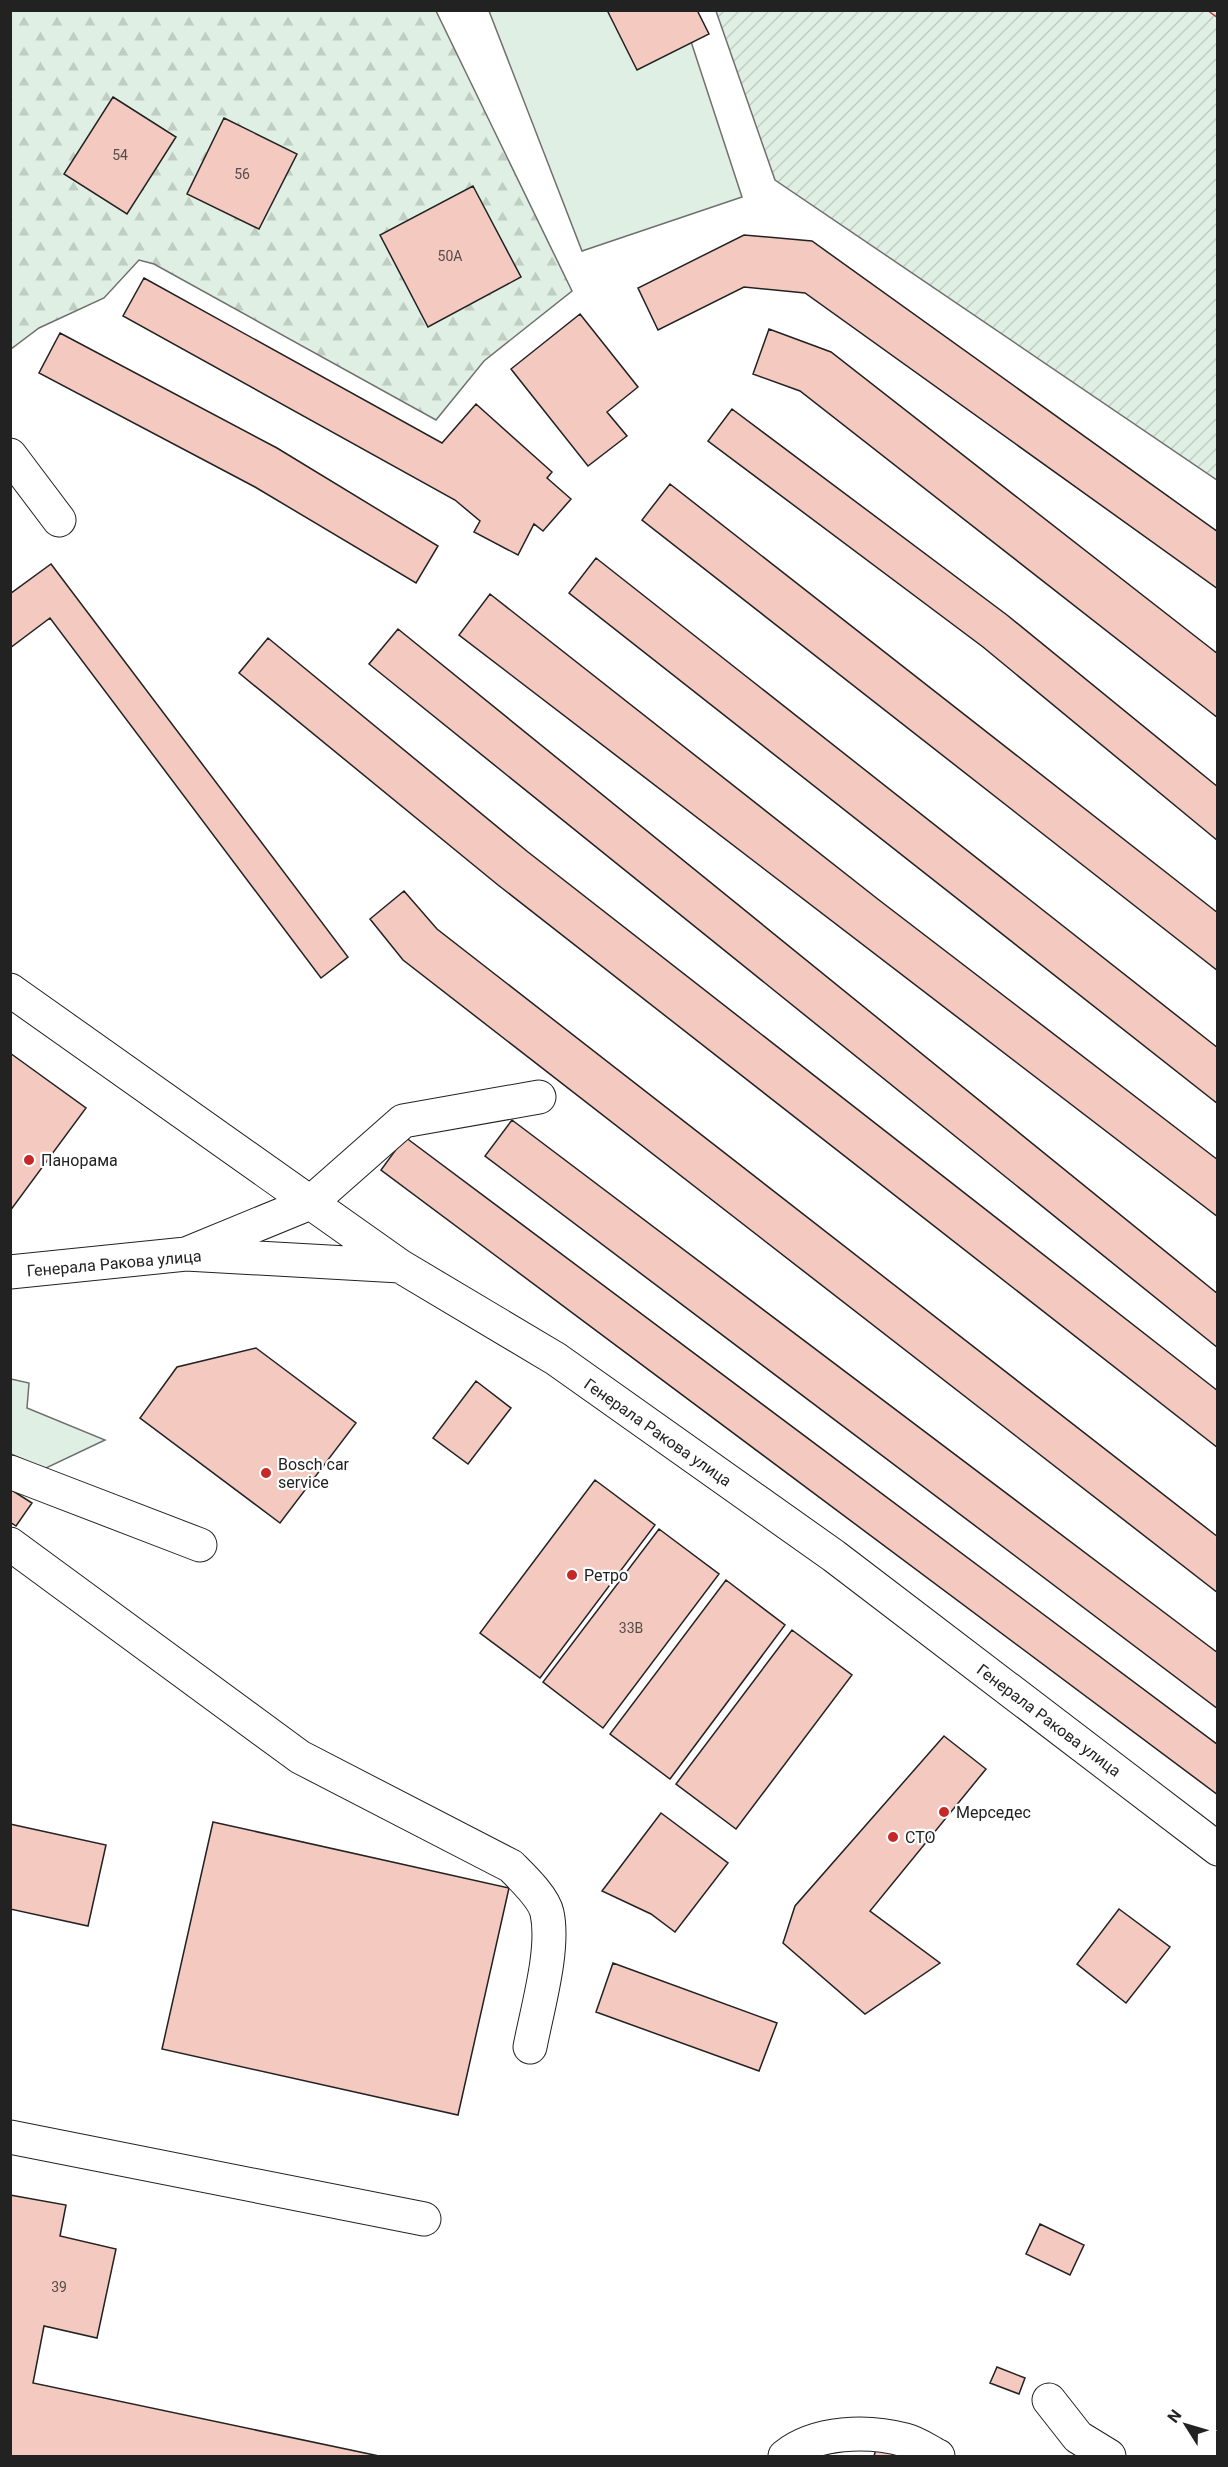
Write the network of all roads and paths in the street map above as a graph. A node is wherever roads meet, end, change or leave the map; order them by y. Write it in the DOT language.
graph roads {
  1 [pos="10,455"];
  2 [pos="59,520"];
  3 [pos="10,990"];
  4 [pos="540,1097"];
  5 [pos="310,1203"];
  6 [pos="186,1254"];
  7 [pos="400,1266"];
  8 [pos="10,1272"];
  9 [pos="10,1473"];
  10 [pos="10,1544"];
  11 [pos="200,1545"];
  12 [pos="1218,1849"];
  13 [pos="530,2047"];
  14 [pos="10,2137"];
  15 [pos="424,2219"];
  16 [pos="1049,2400"];
  17 [pos="785,2457"];
  18 [pos="938,2457"];
  19 [pos="1109,2457"];
  1 -- 2 [label="street"];
  3 -- 5 [label="street"];
  4 -- 5 [label="street"];
  5 -- 6 [label="street"];
  5 -- 7 [label="street"];
  6 -- 7 [label="street, Генерала Ракова улица"];
  6 -- 8 [label="street, Генерала Ракова улица"];
  7 -- 12 [label="street, Генерала Ракова улица"];
  9 -- 11 [label="street"];
  10 -- 13 [label="street"];
  14 -- 15 [label="street"];
  16 -- 19 [label="street"];
  17 -- 18 [label="street"];
}
